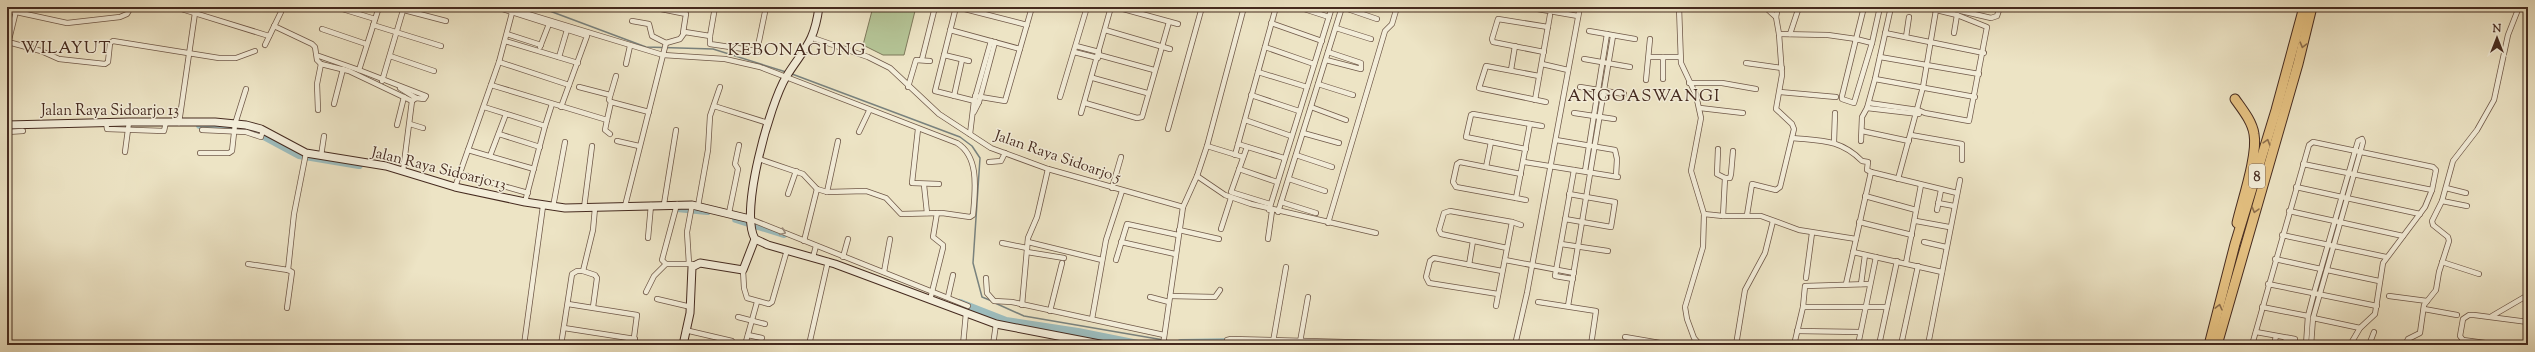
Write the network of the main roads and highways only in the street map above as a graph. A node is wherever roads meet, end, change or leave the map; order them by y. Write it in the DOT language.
graph roads {
  1 [pos="2304,7"];
  2 [pos="2312,7"];
  3 [pos="2234,98"];
  4 [pos="2236,244"];
  5 [pos="2209,345"];
  6 [pos="2217,345"];
  4 -- 1 [label="highway, 8, one-way"];
  2 -- 6 [label="highway, 8, one-way"];
  3 -- 4 [label="highway"];
  5 -- 4 [label="highway, 8, one-way"];
}
